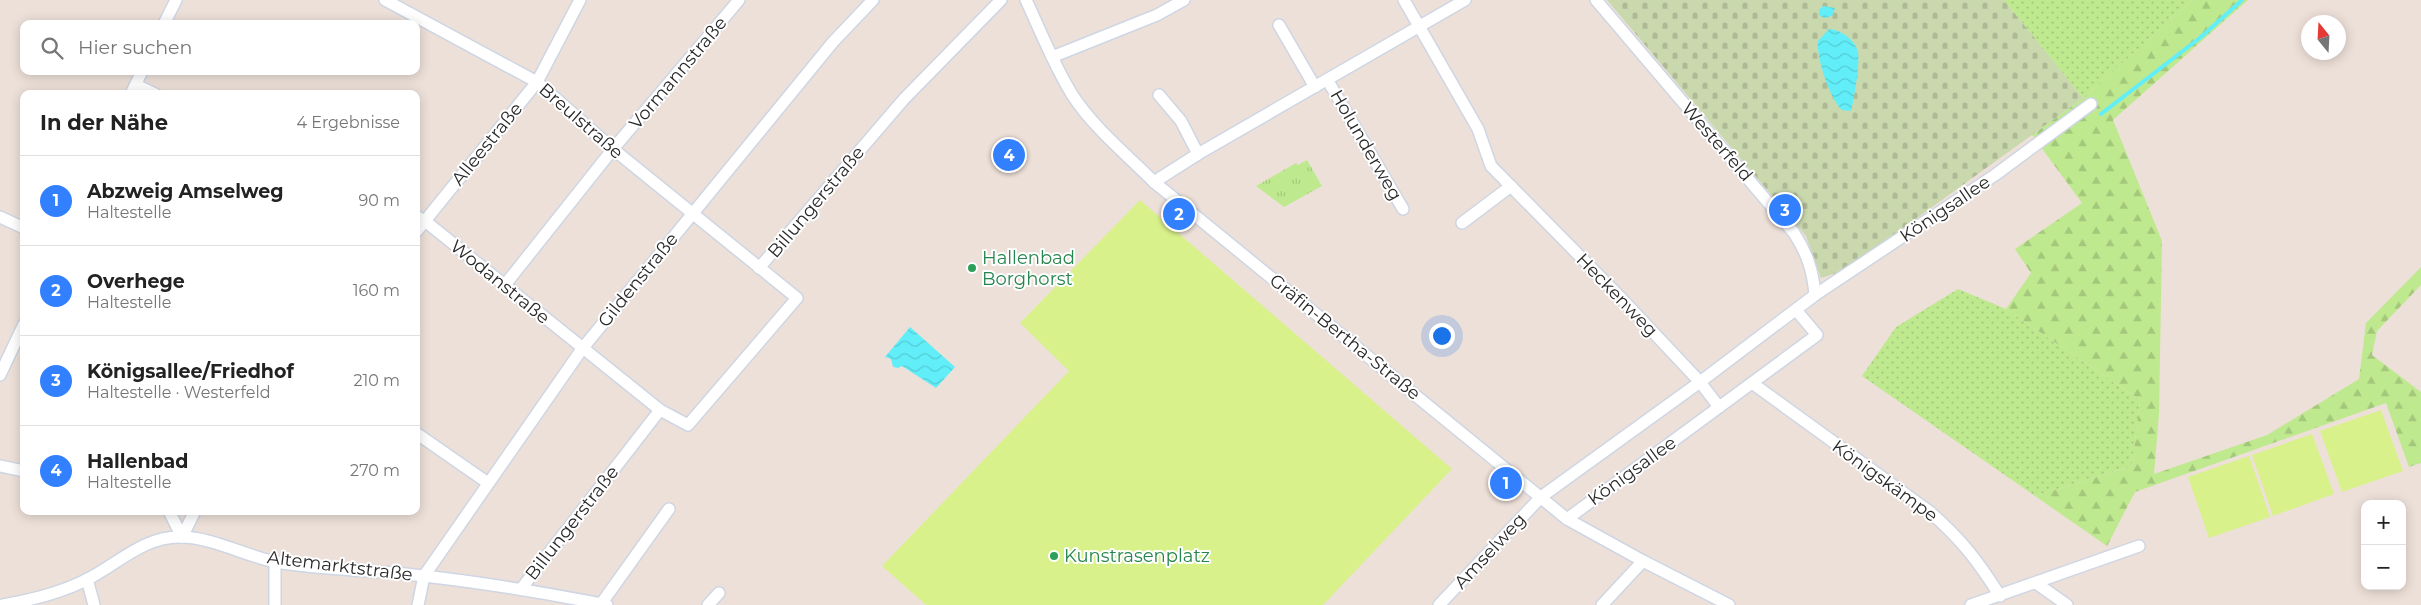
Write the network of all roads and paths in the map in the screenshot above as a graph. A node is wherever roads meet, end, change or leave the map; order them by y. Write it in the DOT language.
graph roads {
  1 [pos="176,0"];
  2 [pos="385,0"];
  3 [pos="580,0"];
  4 [pos="739,0"];
  5 [pos="873,0"];
  6 [pos="1001,0"];
  7 [pos="1026,0"];
  8 [pos="1184,0"];
  9 [pos="1404,0"];
  10 [pos="1464,0"];
  11 [pos="1596,0"];
  12 [pos="166,20"];
  13 [pos="1279,26"];
  14 [pos="1419,27"];
  15 [pos="1052,57"];
  16 [pos="140,75"];
  17 [pos="1328,81"];
  18 [pos="537,82"];
  19 [pos="1315,87"];
  20 [pos="134,89"];
  21 [pos="1159,95"];
  22 [pos="2091,104"];
  23 [pos="613,150"];
  24 [pos="1198,154"];
  25 [pos="1154,182"];
  26 [pos="1511,186"];
  27 [pos="1403,210"];
  28 [pos="692,214"];
  29 [pos="0,217"];
  30 [pos="421,219"];
  31 [pos="1462,224"];
  32 [pos="20,226"];
  33 [pos="760,268"];
  34 [pos="504,286"];
  35 [pos="1815,295"];
  36 [pos="1796,310"];
  37 [pos="20,332"];
  38 [pos="582,349"];
  39 [pos="2,368"];
  40 [pos="1700,382"];
  41 [pos="1752,383"];
  42 [pos="1719,407"];
  43 [pos="660,410"];
  44 [pos="420,436"];
  45 [pos="0,466"];
  46 [pos="20,469"];
  47 [pos="488,483"];
  48 [pos="1541,497"];
  49 [pos="669,509"];
  50 [pos="171,515"];
  51 [pos="193,515"];
  52 [pos="1567,519"];
  53 [pos="182,536"];
  54 [pos="2139,546"];
  55 [pos="1643,561"];
  56 [pos="275,562"];
  57 [pos="424,576"];
  58 [pos="87,579"];
  59 [pos="2036,583"];
  60 [pos="521,589"];
  61 [pos="719,593"];
  62 [pos="2000,596"];
  63 [pos="604,604"];
  64 [pos="3,605"];
  65 [pos="94,605"];
  66 [pos="275,605"];
  67 [pos="418,605"];
  68 [pos="708,605"];
  69 [pos="1440,605"];
  70 [pos="1602,605"];
  71 [pos="1729,605"];
  72 [pos="1971,605"];
  73 [pos="2067,605"];
  1 -- 12 [label="street"];
  2 -- 18 [label="street, Breulstraße"];
  3 -- 18 [label="street, Alleestraße"];
  4 -- 23 [label="street, Vormannstraße"];
  5 -- 28 [label="street, Gildenstraße"];
  6 -- 33 [label="street, Billungerstraße"];
  7 -- 15 [label="street, Gräfin-Bertha-Straße"];
  8 -- 15 [label="street"];
  9 -- 14 [label="street, Heckenweg"];
  10 -- 14 [label="street"];
  11 -- 35 [label="street, Westerfeld"];
  13 -- 19 [label="street"];
  14 -- 17 [label="street"];
  14 -- 26 [label="street, Heckenweg"];
  15 -- 25 [label="street, Gräfin-Bertha-Straße"];
  16 -- 20 [label="street"];
  17 -- 19 [label="street"];
  17 -- 27 [label="street, Holunderweg"];
  18 -- 23 [label="street, Breulstraße"];
  18 -- 30 [label="street, Alleestraße"];
  19 -- 24 [label="street"];
  21 -- 24 [label="street"];
  22 -- 35 [label="street, Königsallee"];
  23 -- 28 [label="street, Breulstraße"];
  23 -- 34 [label="street, Vormannstraße"];
  24 -- 25 [label="street"];
  25 -- 48 [label="street, Gräfin-Bertha-Straße"];
  26 -- 31 [label="street"];
  26 -- 40 [label="street, Heckenweg"];
  28 -- 33 [label="street, Breulstraße"];
  28 -- 38 [label="street, Gildenstraße"];
  29 -- 32 [label="street"];
  30 -- 34 [label="street, Wodanstraße"];
  33 -- 43 [label="street, Billungerstraße"];
  34 -- 38 [label="street, Wodanstraße"];
  35 -- 36 [label="street, Königsallee"];
  36 -- 40 [label="street, Königsallee"];
  36 -- 41 [label="street, Königsallee"];
  37 -- 39 [label="street"];
  38 -- 43 [label="street, Billungerstraße"];
  38 -- 47 [label="street, Gildenstraße"];
  40 -- 42 [label="street, Heckenweg"];
  40 -- 48 [label="street, Königsallee"];
  41 -- 42 [label="street, Königsallee"];
  41 -- 62 [label="street, Königskämpe"];
  42 -- 52 [label="street, Königsallee"];
  43 -- 60 [label="street, Billungerstraße"];
  44 -- 47 [label="street"];
  45 -- 46 [label="street"];
  47 -- 57 [label="street, Gildenstraße"];
  48 -- 52 [label="street, Gräfin-Bertha-Straße"];
  48 -- 69 [label="street, Amselweg"];
  49 -- 63 [label="street, Altemarktstraße"];
  50 -- 53 [label="street"];
  51 -- 53 [label="street"];
  52 -- 55 [label="street, Gräfin-Bertha-Straße"];
  53 -- 56 [label="street, Altemarktstraße"];
  53 -- 58 [label="street, Altemarktstraße"];
  54 -- 59 [label="street"];
  55 -- 70 [label="street"];
  55 -- 71 [label="street, Gräfin-Bertha-Straße"];
  56 -- 57 [label="street, Altemarktstraße"];
  56 -- 66 [label="street"];
  57 -- 60 [label="street, Altemarktstraße"];
  57 -- 67 [label="street, Altemarktstraße"];
  58 -- 64 [label="street, Altemarktstraße"];
  58 -- 65 [label="street"];
  59 -- 62 [label="street"];
  59 -- 73 [label="street"];
  60 -- 63 [label="street, Altemarktstraße"];
  61 -- 68 [label="street"];
  62 -- 72 [label="street"];
}
